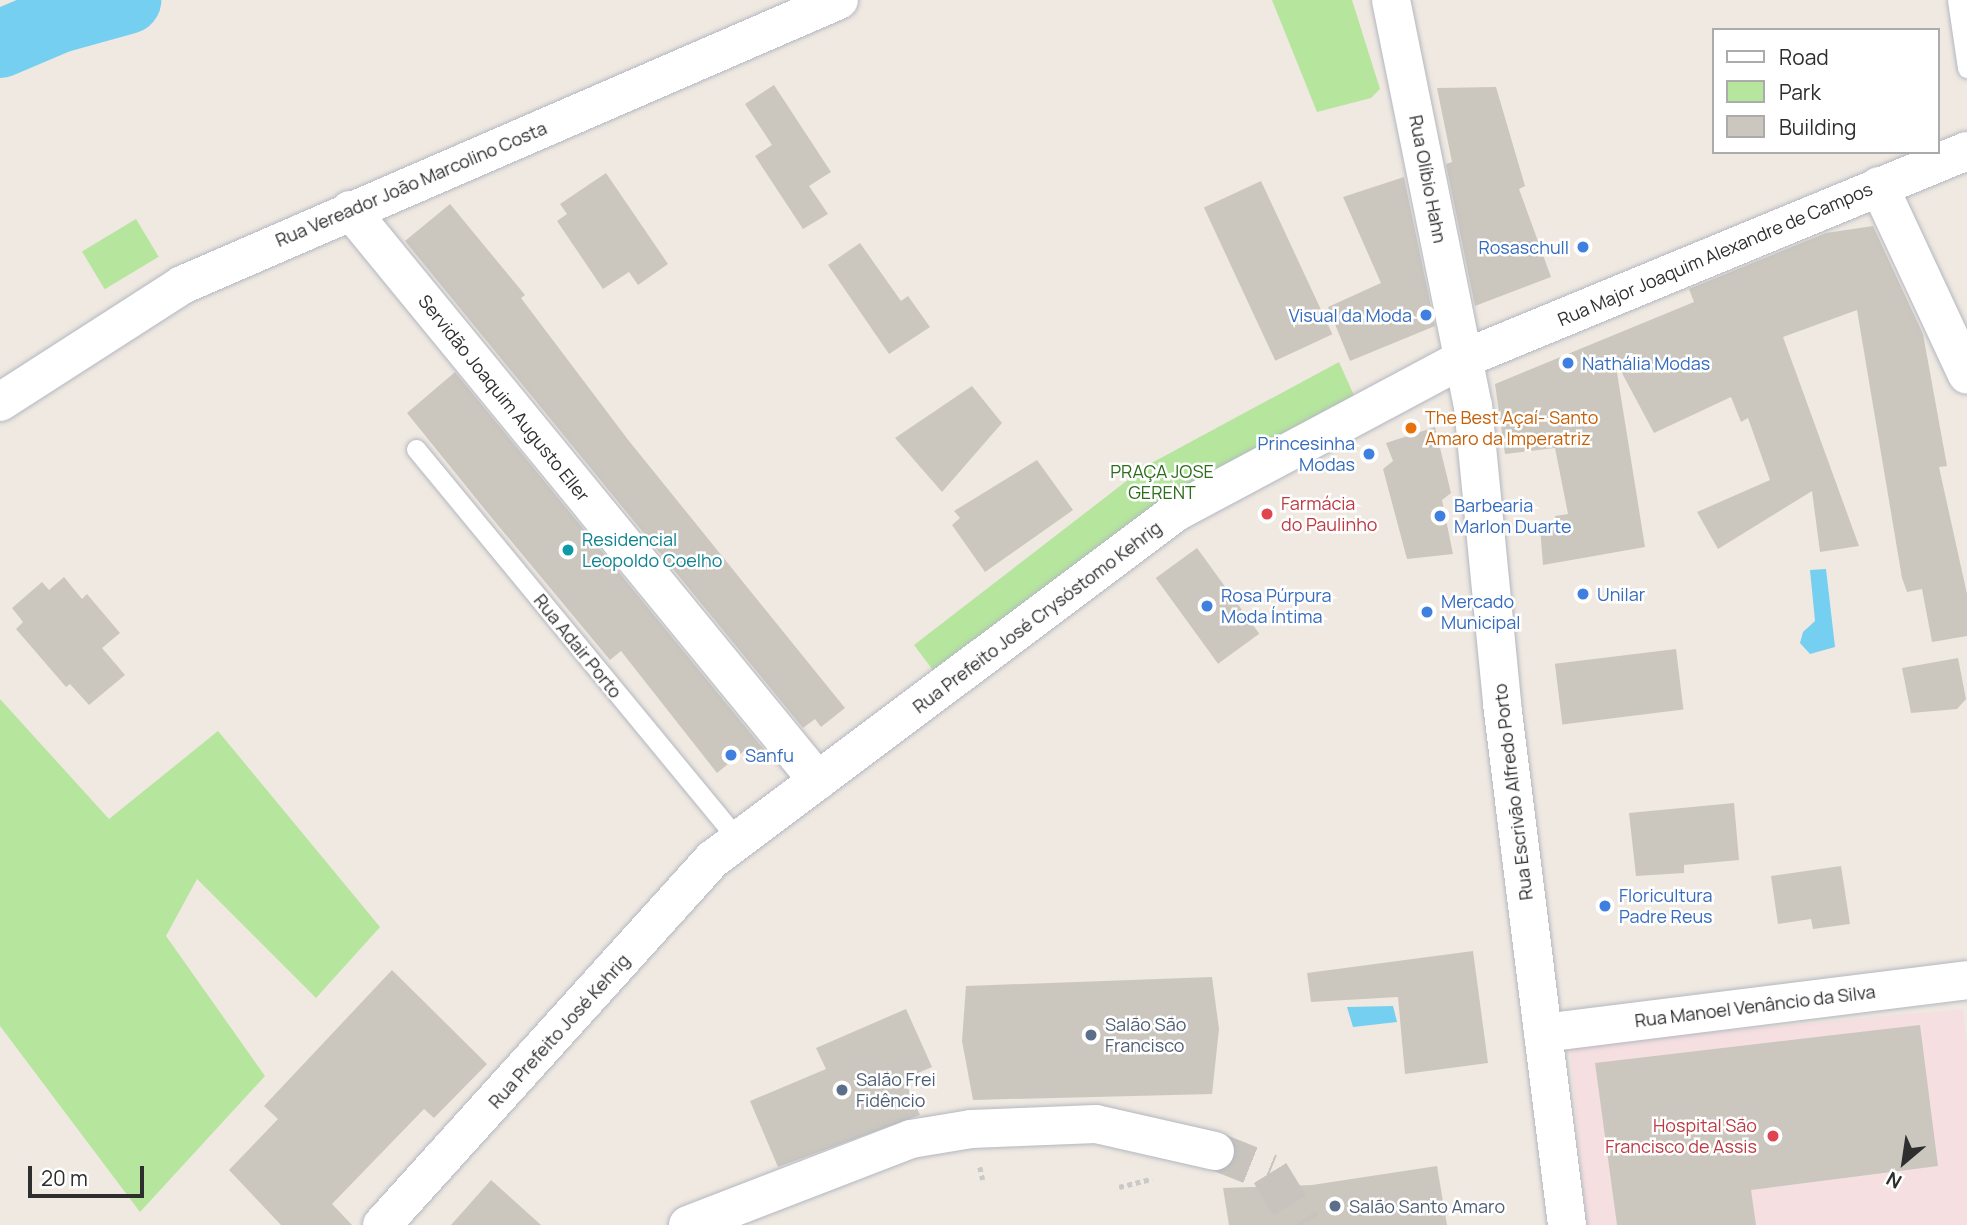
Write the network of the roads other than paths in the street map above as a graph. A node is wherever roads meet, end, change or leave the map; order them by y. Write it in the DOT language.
graph roads {
  1 [pos="839,0"];
  2 [pos="1391,0"];
  3 [pos="1957,0"];
  4 [pos="1967,68"];
  5 [pos="1967,151"];
  6 [pos="1879,186"];
  7 [pos="350,210"];
  8 [pos="1464,359"];
  9 [pos="1967,375"];
  10 [pos="0,402"];
  11 [pos="416,449"];
  12 [pos="818,781"];
  13 [pos="740,842"];
  14 [pos="1967,980"];
  15 [pos="1542,1033"];
  16 [pos="1215,1151"];
  17 [pos="382,1225"];
  18 [pos="688,1225"];
  19 [pos="1567,1225"];
  1 -- 7 [label="main road, Rua Vereador João Marcolino Costa"];
  2 -- 8 [label="main road, Rua Olíbio Hahn"];
  3 -- 4 [label="lane"];
  5 -- 6 [label="main road, Rua Major Joaquim Alexandre de Campos"];
  6 -- 8 [label="main road, Rua Major Joaquim Alexandre de Campos"];
  6 -- 9 [label="main road"];
  7 -- 10 [label="main road, Rua Vereador João Marcolino Costa"];
  7 -- 12 [label="main road, Servidão Joaquim Augusto Eller"];
  8 -- 12 [label="main road, Rua Prefeito José Crysóstomo Kehrig"];
  8 -- 15 [label="main road, Rua Escrivão Alfredo Porto"];
  11 -- 13 [label="lane, Rua Adair Porto"];
  12 -- 13 [label="main road, Rua Prefeito José Crysóstomo Kehrig"];
  13 -- 17 [label="main road, Rua Prefeito José Kehrig"];
  14 -- 15 [label="main road, Rua Manoel Venâncio da Silva"];
  15 -- 19 [label="main road, Rua Escrivão Alfredo Porto"];
  16 -- 18 [label="main road"];
}
